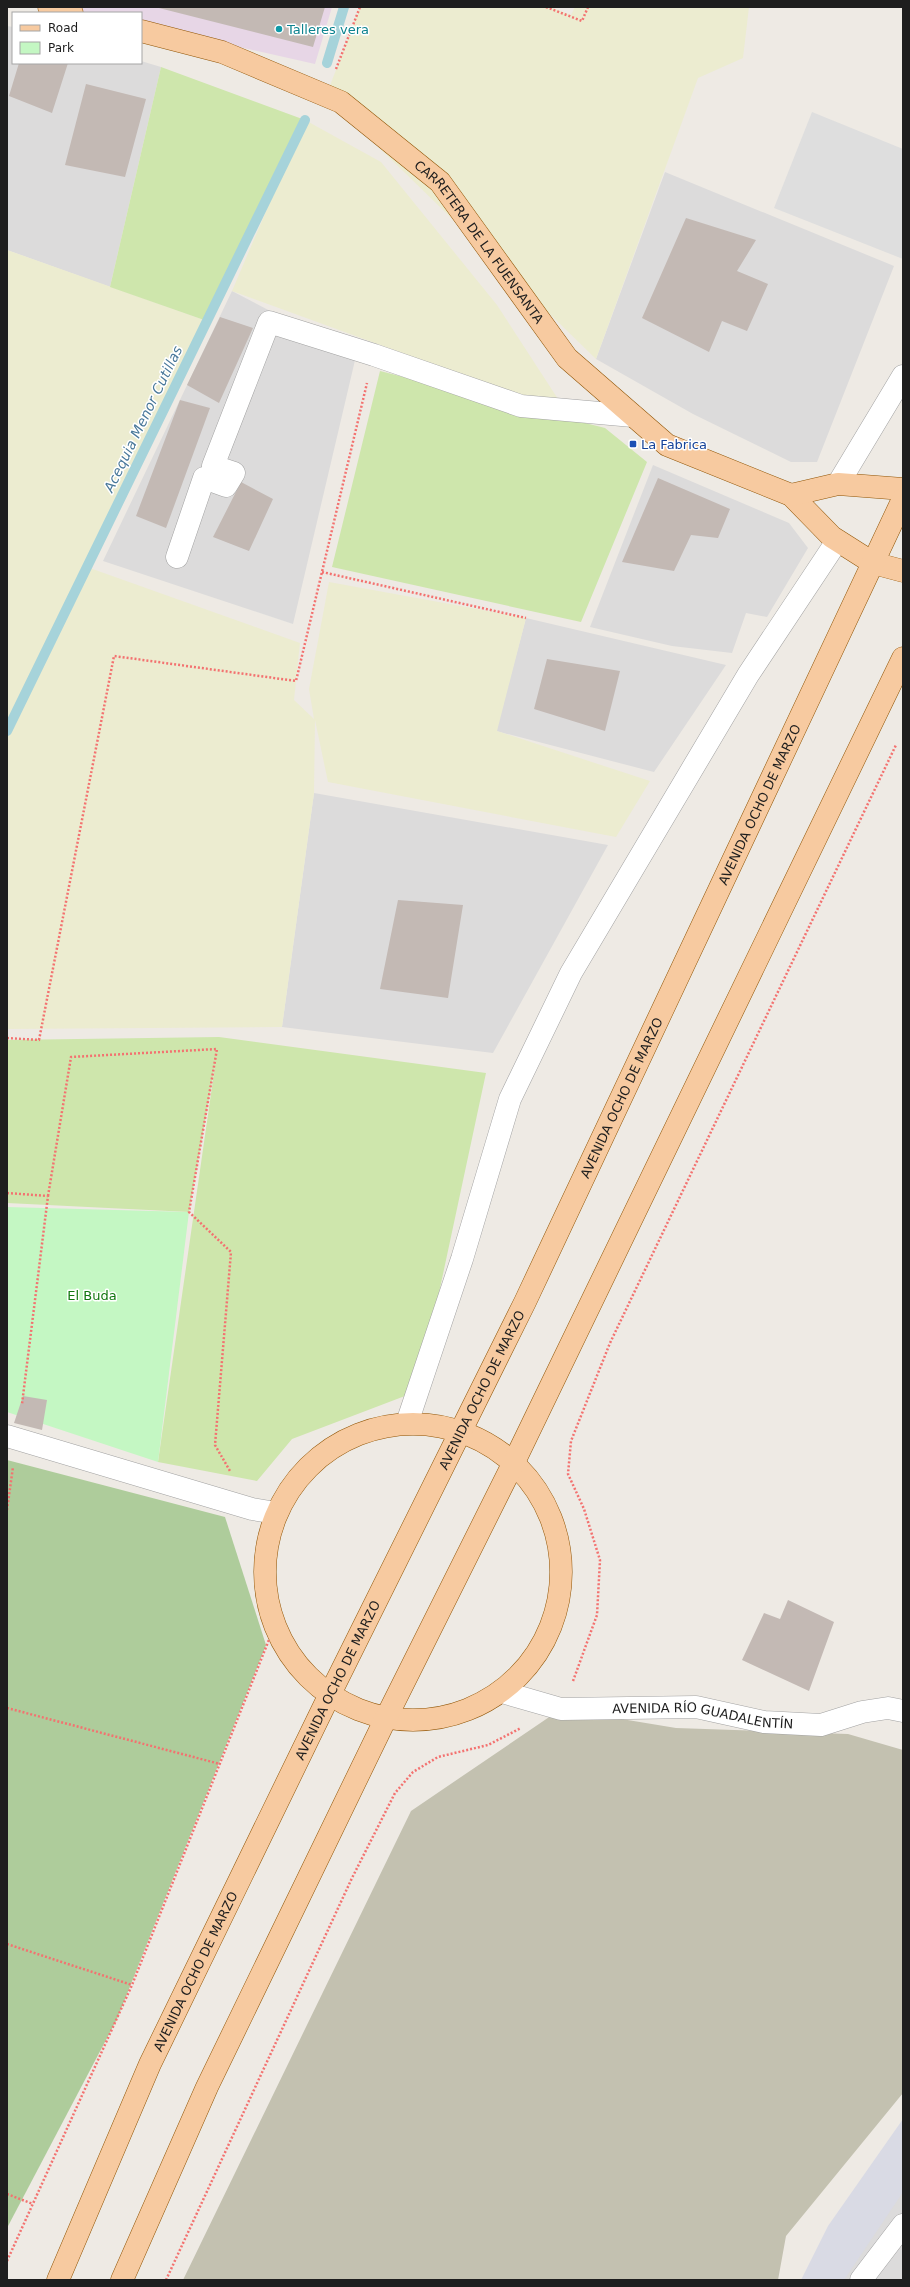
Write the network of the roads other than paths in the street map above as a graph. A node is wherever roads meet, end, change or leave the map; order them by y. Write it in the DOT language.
graph roads {
  1 [pos="49,7"];
  2 [pos="68,12"];
  3 [pos="142,31"];
  4 [pos="903,376"];
  5 [pos="633,416"];
  6 [pos="838,484"];
  7 [pos="903,489"];
  8 [pos="791,495"];
  9 [pos="903,499"];
  10 [pos="837,541"];
  11 [pos="177,557"];
  12 [pos="873,563"];
  13 [pos="903,571"];
  14 [pos="903,658"];
  15 [pos="407,1423"];
  16 [pos="460,1430"];
  17 [pos="12,1438"];
  18 [pos="514,1462"];
  19 [pos="276,1513"];
  20 [pos="502,1692"];
  21 [pos="329,1696"];
  22 [pos="903,1711"];
  23 [pos="386,1718"];
  24 [pos="903,2225"];
  25 [pos="58,2280"];
  26 [pos="122,2280"];
  27 [pos="861,2280"];
  1 -- 2 [label="main road"];
  3 -- 5 [label="main road, CARRETERA DE LA FUENSANTA"];
  4 -- 6 [label="street"];
  5 -- 8 [label="main road, CARRETERA DE LA FUENSANTA"];
  5 -- 11 [label="street"];
  6 -- 7 [label="main road"];
  6 -- 8 [label="main road"];
  8 -- 10 [label="main road"];
  9 -- 12 [label="main road, AVENIDA OCHO DE MARZO"];
  10 -- 12 [label="main road"];
  10 -- 15 [label="street"];
  12 -- 13 [label="main road"];
  12 -- 16 [label="main road, AVENIDA OCHO DE MARZO"];
  14 -- 18 [label="main road"];
  15 -- 16 [label="main road"];
  15 -- 19 [label="main road"];
  16 -- 18 [label="main road"];
  16 -- 21 [label="main road, AVENIDA OCHO DE MARZO"];
  17 -- 19 [label="street"];
  18 -- 20 [label="main road"];
  18 -- 23 [label="main road"];
  19 -- 21 [label="main road"];
  20 -- 22 [label="street, AVENIDA RÍO GUADALENTÍN"];
  20 -- 23 [label="main road"];
  21 -- 23 [label="main road"];
  21 -- 25 [label="main road, AVENIDA OCHO DE MARZO"];
  23 -- 26 [label="main road"];
  24 -- 27 [label="street"];
}
